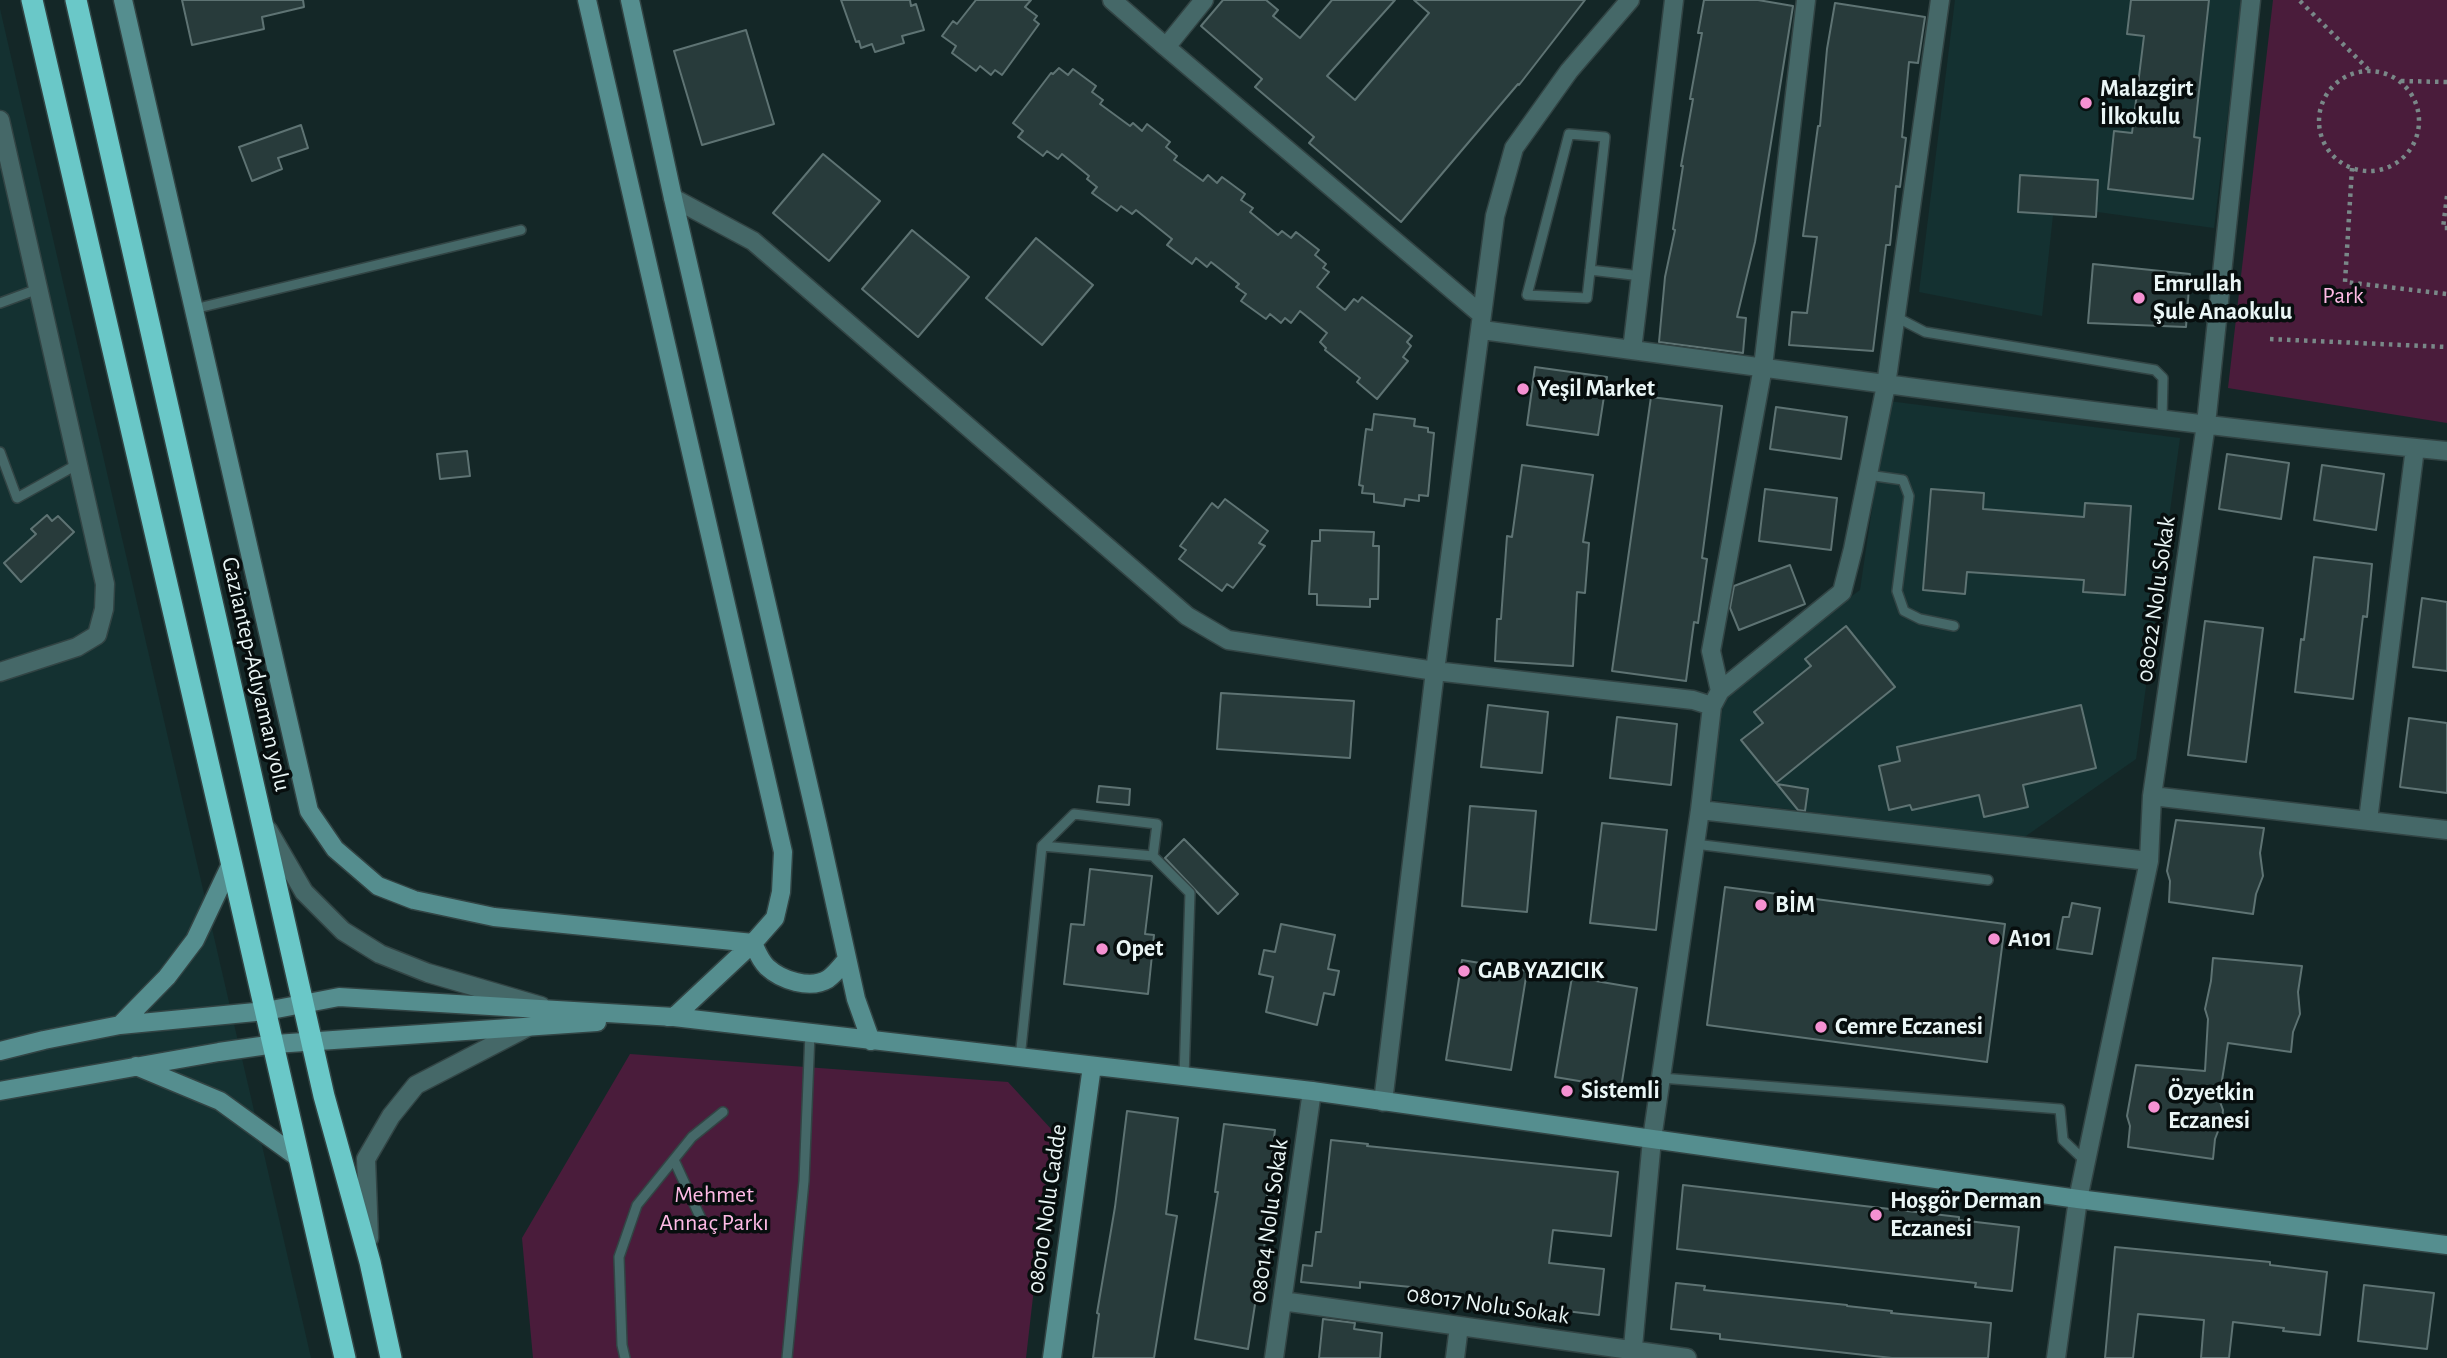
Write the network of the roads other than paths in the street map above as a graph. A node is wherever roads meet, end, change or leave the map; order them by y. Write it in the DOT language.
graph roads {
  1 [pos="32,0"];
  2 [pos="76,0"];
  3 [pos="123,0"];
  4 [pos="587,0"];
  5 [pos="630,0"];
  6 [pos="1112,0"];
  7 [pos="1204,0"];
  8 [pos="1630,0"];
  9 [pos="1674,0"];
  10 [pos="1806,0"];
  11 [pos="1940,0"];
  12 [pos="2251,0"];
  13 [pos="1166,47"];
  14 [pos="0,120"];
  15 [pos="673,198"];
  16 [pos="521,230"];
  17 [pos="1590,270"];
  18 [pos="1641,276"];
  19 [pos="38,289"];
  20 [pos="0,303"];
  21 [pos="194,309"];
  22 [pos="1896,317"];
  23 [pos="1481,323"];
  24 [pos="1632,350"];
  25 [pos="1763,367"];
  26 [pos="1886,384"];
  27 [pos="2162,419"];
  28 [pos="2206,424"];
  29 [pos="2415,448"];
  30 [pos="2447,451"];
  31 [pos="0,452"];
  32 [pos="78,464"];
  33 [pos="1868,475"];
  34 [pos="1954,626"];
  35 [pos="1435,671"];
  36 [pos="0,673"];
  37 [pos="1716,699"];
  38 [pos="2152,796"];
  39 [pos="1700,810"];
  40 [pos="262,819"];
  41 [pos="2368,820"];
  42 [pos="2447,830"];
  43 [pos="1695,844"];
  44 [pos="1042,846"];
  45 [pos="1153,856"];
  46 [pos="2149,861"];
  47 [pos="230,866"];
  48 [pos="1988,880"];
  49 [pos="753,943"];
  50 [pos="847,959"];
  51 [pos="303,1003"];
  52 [pos="554,1010"];
  53 [pos="266,1011"];
  54 [pos="674,1017"];
  55 [pos="120,1025"];
  56 [pos="529,1026"];
  57 [pos="810,1033"];
  58 [pos="312,1041"];
  59 [pos="872,1041"];
  60 [pos="275,1044"];
  61 [pos="0,1051"];
  62 [pos="1020,1058"];
  63 [pos="136,1066"];
  64 [pos="1092,1066"];
  65 [pos="1184,1077"];
  66 [pos="1661,1077"];
  67 [pos="0,1091"];
  68 [pos="1312,1091"];
  69 [pos="1383,1102"];
  70 [pos="723,1112"];
  71 [pos="1652,1139"];
  72 [pos="300,1159"];
  73 [pos="674,1160"];
  74 [pos="2086,1162"];
  75 [pos="2078,1199"];
  76 [pos="702,1221"];
  77 [pos="2447,1245"];
  78 [pos="370,1262"];
  79 [pos="1282,1301"];
  80 [pos="1459,1326"];
  81 [pos="1633,1354"];
  82 [pos="345,1358"];
  83 [pos="391,1358"];
  84 [pos="625,1358"];
  85 [pos="787,1358"];
  86 [pos="1052,1358"];
  87 [pos="1274,1358"];
  88 [pos="1454,1358"];
  89 [pos="1687,1358"];
  90 [pos="2056,1358"];
  1 -- 47 [label="highway"];
  2 -- 40 [label="highway, Gaziantep-Adıyaman yolu"];
  3 -- 21 [label="street"];
  4 -- 49 [label="street"];
  5 -- 15 [label="street"];
  6 -- 13 [label="street"];
  7 -- 13 [label="street"];
  8 -- 23 [label="street"];
  9 -- 18 [label="street"];
  10 -- 25 [label="street"];
  11 -- 22 [label="street"];
  12 -- 28 [label="street, 08022 Nolu Sokak"];
  13 -- 23 [label="street"];
  14 -- 19 [label="street"];
  15 -- 35 [label="street"];
  15 -- 50 [label="street"];
  16 -- 21 [label="lane"];
  17 -- 17 [label="lane"];
  17 -- 18 [label="lane"];
  18 -- 24 [label="street"];
  19 -- 20 [label="lane"];
  19 -- 32 [label="street"];
  21 -- 49 [label="street"];
  22 -- 26 [label="street"];
  22 -- 27 [label="lane"];
  23 -- 24 [label="street"];
  23 -- 35 [label="street"];
  24 -- 25 [label="street"];
  25 -- 26 [label="street"];
  25 -- 37 [label="street"];
  26 -- 27 [label="street"];
  26 -- 33 [label="street"];
  27 -- 28 [label="street"];
  28 -- 29 [label="street"];
  28 -- 38 [label="street, 08022 Nolu Sokak"];
  29 -- 30 [label="street"];
  29 -- 41 [label="street"];
  31 -- 32 [label="lane"];
  32 -- 36 [label="street"];
  33 -- 34 [label="lane"];
  33 -- 37 [label="street"];
  35 -- 37 [label="street"];
  35 -- 69 [label="street"];
  37 -- 39 [label="street"];
  38 -- 41 [label="street"];
  38 -- 46 [label="street, 08022 Nolu Sokak"];
  39 -- 43 [label="street"];
  39 -- 46 [label="street"];
  40 -- 51 [label="highway, Gaziantep-Adıyaman yolu"];
  40 -- 52 [label="street"];
  41 -- 42 [label="street"];
  43 -- 48 [label="lane"];
  43 -- 66 [label="street"];
  44 -- 45 [label="lane"];
  44 -- 45 [label="lane"];
  44 -- 62 [label="lane"];
  45 -- 65 [label="lane"];
  46 -- 74 [label="street, 08022 Nolu Sokak"];
  47 -- 53 [label="highway"];
  47 -- 55 [label="street"];
  49 -- 50 [label="street"];
  49 -- 54 [label="street"];
  50 -- 59 [label="street"];
  51 -- 52 [label="street"];
  51 -- 53 [label="street"];
  51 -- 58 [label="highway, Gaziantep-Adıyaman yolu"];
  52 -- 54 [label="street"];
  53 -- 55 [label="street"];
  53 -- 60 [label="highway"];
  54 -- 56 [label="street"];
  54 -- 57 [label="street"];
  55 -- 61 [label="street"];
  56 -- 58 [label="street"];
  56 -- 78 [label="street"];
  57 -- 59 [label="street"];
  57 -- 85 [label="lane"];
  58 -- 60 [label="street"];
  58 -- 78 [label="highway, Gaziantep-Adıyaman yolu"];
  59 -- 62 [label="street"];
  60 -- 63 [label="street"];
  60 -- 72 [label="highway"];
  62 -- 64 [label="street"];
  63 -- 67 [label="street"];
  63 -- 72 [label="street"];
  64 -- 65 [label="street"];
  64 -- 86 [label="street, 08010 Nolu Cadde"];
  65 -- 68 [label="street"];
  66 -- 71 [label="street"];
  66 -- 74 [label="lane"];
  68 -- 69 [label="street"];
  68 -- 79 [label="street, 08014 Nolu Sokak"];
  69 -- 71 [label="street"];
  70 -- 73 [label="lane"];
  71 -- 75 [label="street"];
  71 -- 81 [label="street"];
  72 -- 82 [label="highway"];
  73 -- 76 [label="lane"];
  73 -- 84 [label="lane"];
  74 -- 75 [label="street, 08022 Nolu Sokak"];
  75 -- 77 [label="street"];
  75 -- 90 [label="street, 08022 Nolu Sokak"];
  78 -- 83 [label="highway, Gaziantep-Adıyaman yolu"];
  79 -- 80 [label="street, 08017 Nolu Sokak"];
  79 -- 87 [label="street, 08014 Nolu Sokak"];
  80 -- 81 [label="street, 08017 Nolu Sokak"];
  80 -- 88 [label="street"];
  81 -- 89 [label="street, 08017 Nolu Sokak"];
}
